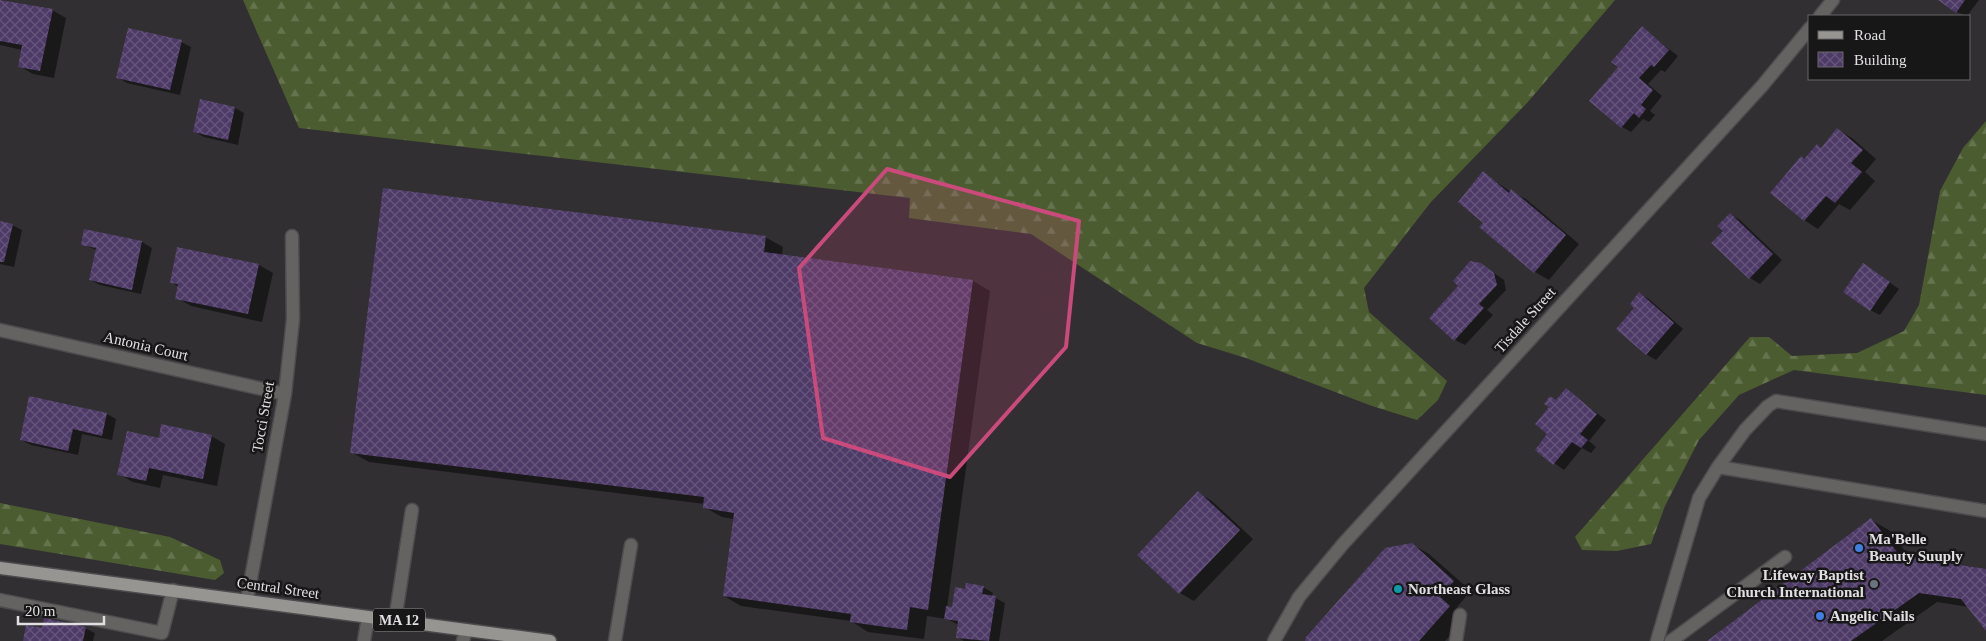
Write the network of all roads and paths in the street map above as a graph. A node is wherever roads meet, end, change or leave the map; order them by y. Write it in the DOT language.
graph roads {
  1 [pos="1833,0"];
  2 [pos="1821,15"];
  3 [pos="1808,30"];
  4 [pos="292,236"];
  5 [pos="0,330"];
  6 [pos="285,394"];
  7 [pos="1986,434"];
  8 [pos="1718,467"];
  9 [pos="412,510"];
  10 [pos="1986,511"];
  11 [pos="631,545"];
  12 [pos="1785,557"];
  13 [pos="0,569"];
  14 [pos="173,590"];
  15 [pos="0,600"];
  16 [pos="247,600"];
  17 [pos="1460,615"];
  18 [pos="368,617"];
  19 [pos="395,620"];
  20 [pos="465,636"];
  21 [pos="162,637"];
  22 [pos="364,641"];
  23 [pos="550,641"];
  24 [pos="615,641"];
  25 [pos="1274,641"];
  26 [pos="1456,641"];
  27 [pos="1657,641"];
  28 [pos="1671,641"];
  1 -- 2 [label="street"];
  3 -- 25 [label="street, Tisdale Street"];
  4 -- 6 [label="street, Tocci Street"];
  5 -- 6 [label="street, Antonia Court"];
  6 -- 16 [label="street, Tocci Street"];
  7 -- 8 [label="street"];
  8 -- 10 [label="street"];
  8 -- 27 [label="street"];
  9 -- 19 [label="street"];
  11 -- 24 [label="street"];
  12 -- 28 [label="street"];
  13 -- 14 [label="main road, Central Street / MA 12"];
  14 -- 16 [label="main road, Central Street / MA 12"];
  14 -- 21 [label="street"];
  15 -- 21 [label="street"];
  16 -- 18 [label="main road, Central Street / MA 12"];
  17 -- 26 [label="street"];
  18 -- 19 [label="main road, Central Street / MA 12"];
  18 -- 22 [label="street"];
  19 -- 20 [label="main road, Central Street / MA 12"];
  20 -- 23 [label="main road, Central Street / MA 12"];
}
